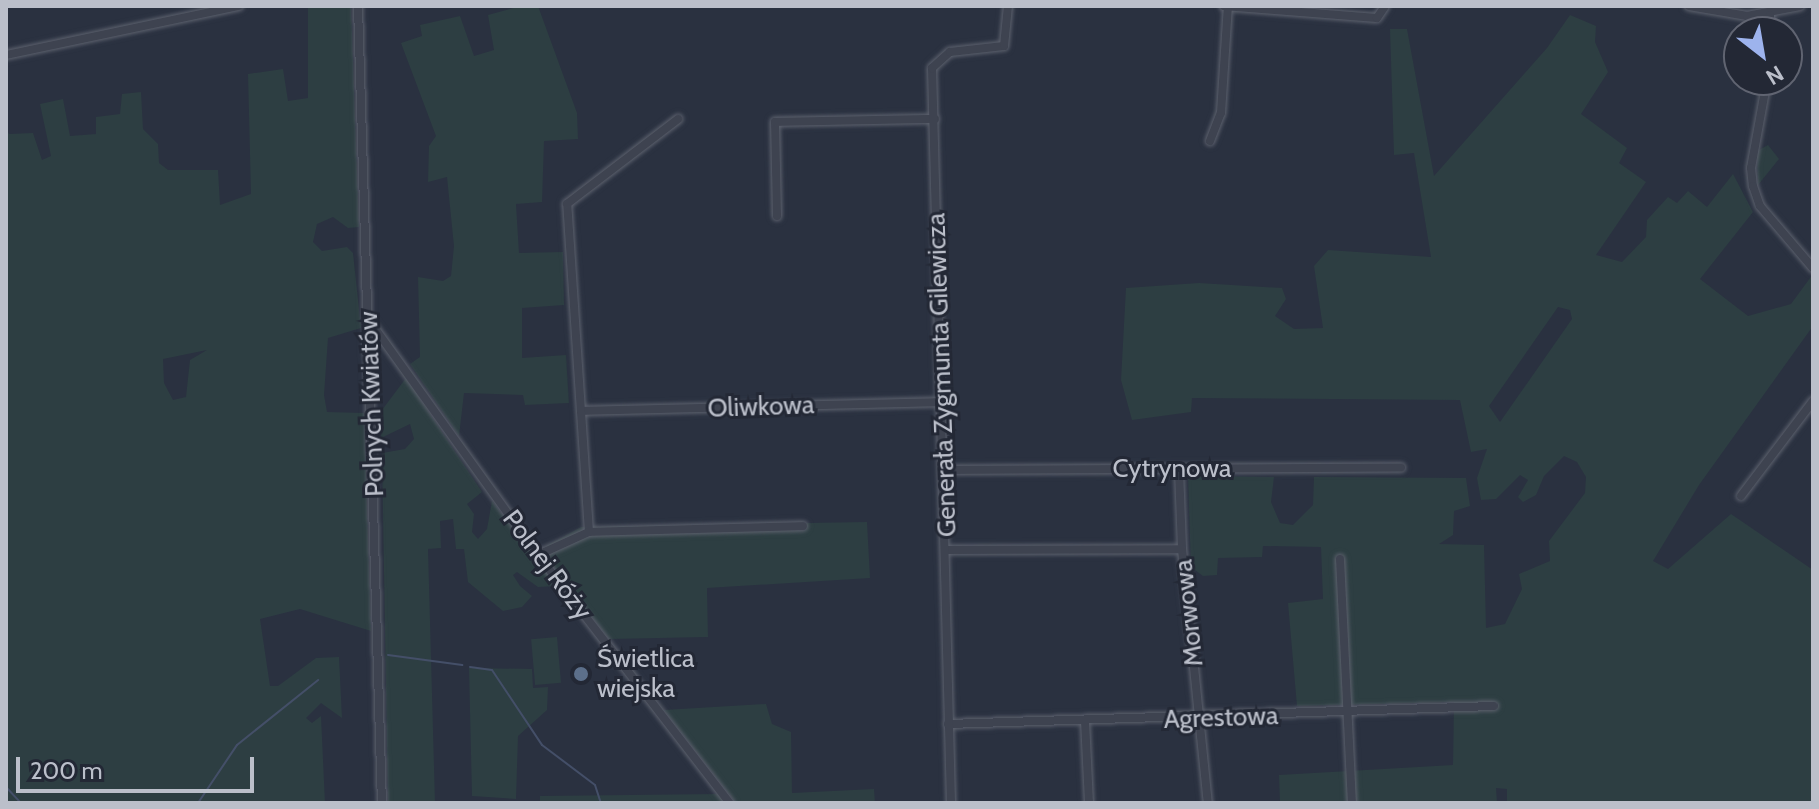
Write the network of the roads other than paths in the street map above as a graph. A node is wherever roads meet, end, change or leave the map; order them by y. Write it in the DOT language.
graph roads {
  1 [pos="239,6"];
  2 [pos="358,6"];
  3 [pos="1008,6"];
  4 [pos="1226,6"];
  5 [pos="1385,6"];
  6 [pos="1689,6"];
  7 [pos="1800,6"];
  8 [pos="1770,15"];
  9 [pos="6,55"];
  10 [pos="1764,96"];
  11 [pos="678,119"];
  12 [pos="935,119"];
  13 [pos="1210,141"];
  14 [pos="777,216"];
  15 [pos="1813,268"];
  16 [pos="371,322"];
  17 [pos="1813,401"];
  18 [pos="942,402"];
  19 [pos="581,411"];
  20 [pos="1401,468"];
  21 [pos="944,470"];
  22 [pos="1179,470"];
  23 [pos="1741,496"];
  24 [pos="803,526"];
  25 [pos="589,532"];
  26 [pos="1182,549"];
  27 [pos="948,550"];
  28 [pos="538,555"];
  29 [pos="1340,559"];
  30 [pos="1494,706"];
  31 [pos="1350,713"];
  32 [pos="1201,720"];
  33 [pos="1085,721"];
  34 [pos="948,724"];
  35 [pos="382,803"];
  36 [pos="730,803"];
  37 [pos="951,803"];
  38 [pos="1089,803"];
  39 [pos="1208,803"];
  40 [pos="1352,803"];
  1 -- 9 [label="street"];
  2 -- 16 [label="street, Polnych Kwiatów"];
  3 -- 12 [label="street, Generała Zygmunta Gilewicza"];
  4 -- 5 [label="street"];
  4 -- 13 [label="street"];
  6 -- 8 [label="street"];
  7 -- 8 [label="street"];
  10 -- 15 [label="street"];
  11 -- 19 [label="street"];
  12 -- 14 [label="street"];
  12 -- 18 [label="street, Generała Zygmunta Gilewicza"];
  16 -- 28 [label="street, Polnej Róży"];
  16 -- 35 [label="street, Polnych Kwiatów"];
  17 -- 23 [label="street"];
  18 -- 19 [label="street, Oliwkowa"];
  18 -- 21 [label="street, Generała Zygmunta Gilewicza"];
  19 -- 25 [label="street"];
  20 -- 22 [label="street, Cytrynowa"];
  21 -- 22 [label="street, Cytrynowa"];
  21 -- 27 [label="street, Generała Zygmunta Gilewicza"];
  22 -- 26 [label="street, Morwowa"];
  24 -- 25 [label="street"];
  25 -- 28 [label="street"];
  26 -- 27 [label="street"];
  26 -- 32 [label="street, Morwowa"];
  27 -- 34 [label="street, Generała Zygmunta Gilewicza"];
  28 -- 36 [label="street, Polnej Róży"];
  29 -- 31 [label="street"];
  30 -- 31 [label="street, Agrestowa"];
  31 -- 32 [label="street, Agrestowa"];
  31 -- 40 [label="street"];
  32 -- 33 [label="street, Agrestowa"];
  32 -- 39 [label="street, Morwowa"];
  33 -- 34 [label="street, Agrestowa"];
  33 -- 38 [label="street"];
  34 -- 37 [label="street, Generała Zygmunta Gilewicza"];
}
